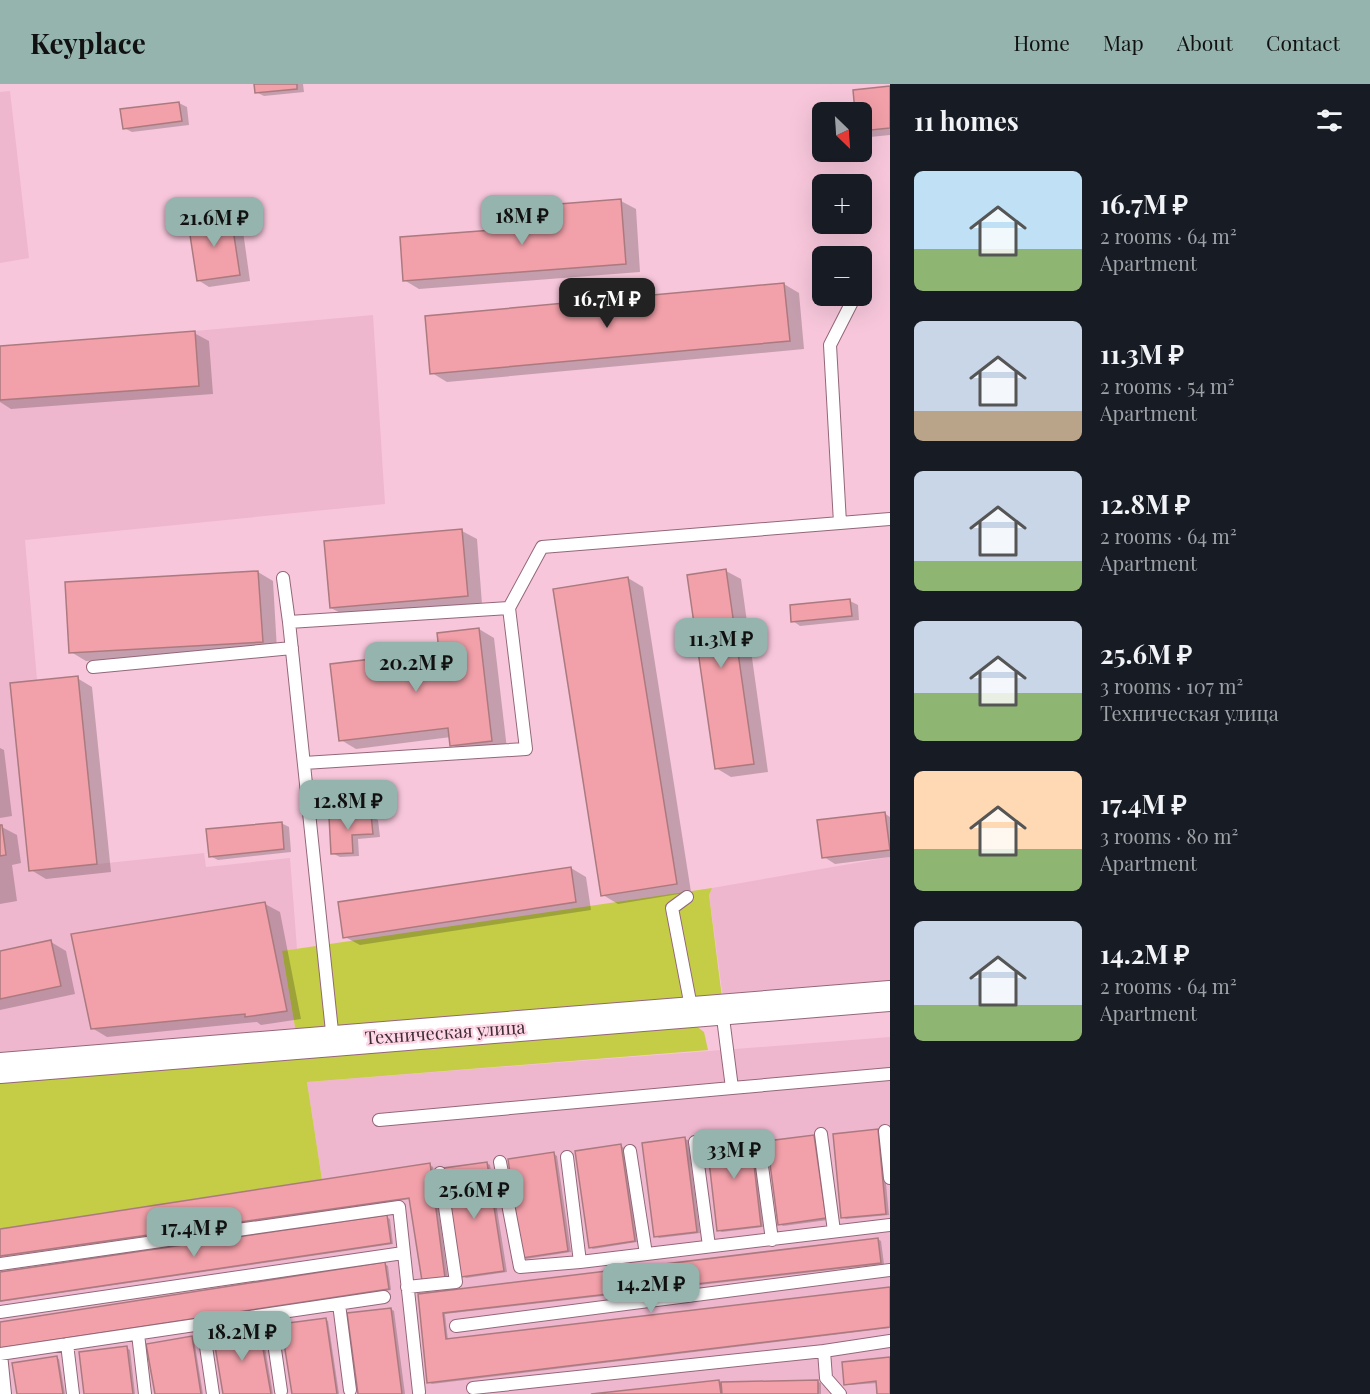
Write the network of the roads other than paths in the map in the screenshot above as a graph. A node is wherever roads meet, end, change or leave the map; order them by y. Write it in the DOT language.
graph roads {
  1 [pos="850,306"];
  2 [pos="890,519"];
  3 [pos="840,523"];
  4 [pos="283,578"];
  5 [pos="509,608"];
  6 [pos="289,622"];
  7 [pos="292,648"];
  8 [pos="93,667"];
  9 [pos="304,763"];
  10 [pos="687,897"];
  11 [pos="890,996"];
  12 [pos="722,1010"];
  13 [pos="692,1012"];
  14 [pos="333,1041"];
  15 [pos="0,1068"];
  16 [pos="890,1074"];
  17 [pos="732,1088"];
  18 [pos="379,1120"];
  19 [pos="885,1131"];
  20 [pos="821,1134"];
  21 [pos="695,1142"];
  22 [pos="759,1144"];
  23 [pos="630,1151"];
  24 [pos="567,1157"];
  25 [pos="500,1162"];
  26 [pos="440,1173"];
  27 [pos="890,1178"];
  28 [pos="890,1225"];
  29 [pos="834,1232"];
  30 [pos="772,1240"];
  31 [pos="709,1246"];
  32 [pos="404,1253"];
  33 [pos="646,1254"];
  34 [pos="580,1262"];
  35 [pos="0,1264"];
  36 [pos="890,1270"];
  37 [pos="407,1287"];
  38 [pos="384,1297"];
  39 [pos="339,1304"];
  40 [pos="0,1312"];
  41 [pos="270,1315"];
  42 [pos="203,1326"];
  43 [pos="456,1326"];
  44 [pos="138,1334"];
  45 [pos="890,1341"];
  46 [pos="67,1344"];
  47 [pos="824,1351"];
  48 [pos="0,1354"];
  49 [pos="473,1388"];
  50 [pos="350,1390"];
  51 [pos="281,1391"];
  52 [pos="419,1392"];
  53 [pos="5,1394"];
  54 [pos="73,1394"];
  55 [pos="145,1394"];
  56 [pos="213,1394"];
  57 [pos="840,1394"];
  1 -- 3 [label="lane"];
  2 -- 3 [label="lane"];
  3 -- 5 [label="lane"];
  4 -- 6 [label="lane"];
  5 -- 6 [label="lane"];
  5 -- 9 [label="lane"];
  6 -- 7 [label="lane"];
  7 -- 8 [label="lane"];
  7 -- 9 [label="lane"];
  9 -- 14 [label="lane"];
  10 -- 13 [label="lane"];
  11 -- 12 [label="street, Техническая улица"];
  12 -- 13 [label="street, Техническая улица"];
  12 -- 17 [label="lane"];
  13 -- 14 [label="street, Техническая улица"];
  14 -- 15 [label="street, Техническая улица"];
  16 -- 17 [label="lane"];
  17 -- 18 [label="lane"];
  19 -- 27 [label="lane"];
  20 -- 29 [label="lane"];
  21 -- 31 [label="lane"];
  22 -- 30 [label="lane"];
  23 -- 33 [label="lane"];
  24 -- 34 [label="lane"];
  25 -- 34 [label="lane"];
  26 -- 37 [label="lane"];
  28 -- 29 [label="lane"];
  29 -- 30 [label="lane"];
  30 -- 31 [label="lane"];
  31 -- 33 [label="lane"];
  32 -- 35 [label="lane"];
  32 -- 37 [label="lane"];
  32 -- 40 [label="lane"];
  33 -- 34 [label="lane"];
  36 -- 43 [label="lane"];
  37 -- 52 [label="lane"];
  38 -- 39 [label="lane"];
  39 -- 41 [label="lane"];
  39 -- 50 [label="lane"];
  41 -- 42 [label="lane"];
  41 -- 51 [label="lane"];
  42 -- 44 [label="lane"];
  42 -- 56 [label="lane"];
  44 -- 46 [label="lane"];
  44 -- 55 [label="lane"];
  45 -- 47 [label="lane"];
  46 -- 48 [label="lane"];
  46 -- 54 [label="lane"];
  47 -- 49 [label="lane"];
  47 -- 57 [label="lane"];
  48 -- 53 [label="lane"];
}
